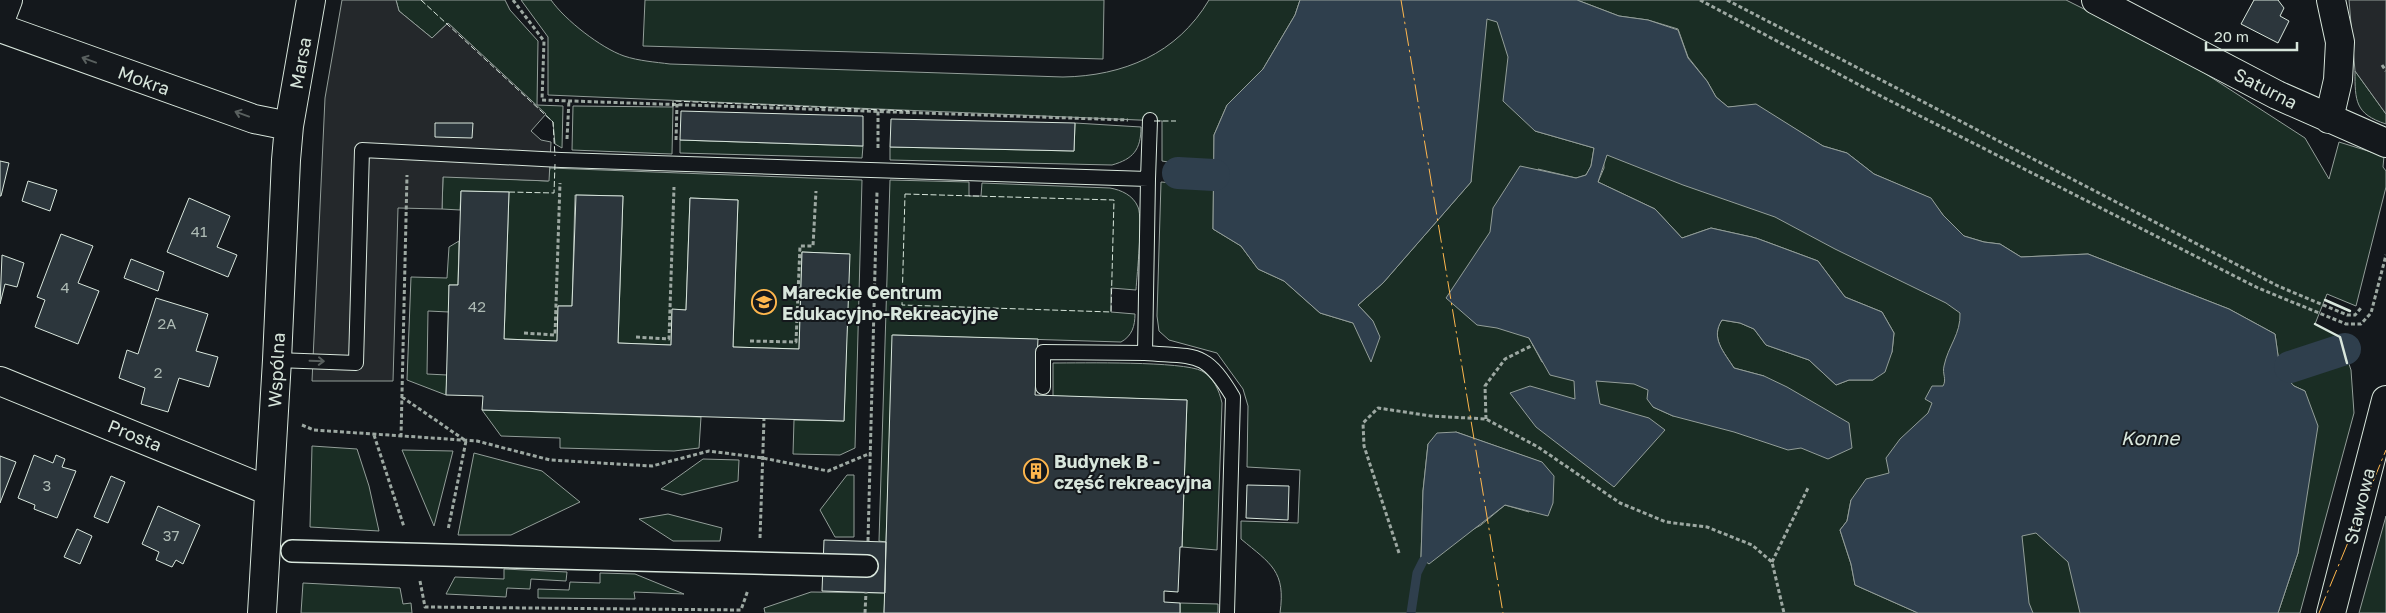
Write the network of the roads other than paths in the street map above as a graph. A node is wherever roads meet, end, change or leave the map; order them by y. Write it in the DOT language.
graph roads {
  1 [pos="8,0"];
  2 [pos="311,0"];
  3 [pos="2096,0"];
  4 [pos="2331,0"];
  5 [pos="0,22"];
  6 [pos="0,28"];
  7 [pos="2329,118"];
  8 [pos="1150,120"];
  9 [pos="289,126"];
  10 [pos="2386,143"];
  11 [pos="1148,179"];
  12 [pos="1145,354"];
  13 [pos="277,360"];
  14 [pos="0,381"];
  15 [pos="1043,386"];
  16 [pos="2386,400"];
  17 [pos="269,491"];
  18 [pos="292,551"];
  19 [pos="867,566"];
  20 [pos="262,613"];
  21 [pos="1227,613"];
  22 [pos="2331,613"];
  1 -- 5 [label="street"];
  2 -- 9 [label="street, Marsa"];
  3 -- 7 [label="street, Saturna"];
  4 -- 7 [label="street"];
  9 -- 6 [label="street, Mokra, one-way"];
  7 -- 10 [label="street, Saturna"];
  8 -- 11 [label="lane"];
  9 -- 13 [label="street, Wspólna"];
  11 -- 12 [label="lane"];
  13 -- 11 [label="lane, one-way"];
  12 -- 15 [label="lane"];
  12 -- 21 [label="lane"];
  13 -- 17 [label="street, Wspólna"];
  14 -- 17 [label="street, Prosta"];
  16 -- 22 [label="street, Stawowa"];
  17 -- 20 [label="street, Wspólna"];
  18 -- 19 [label="street"];
}
